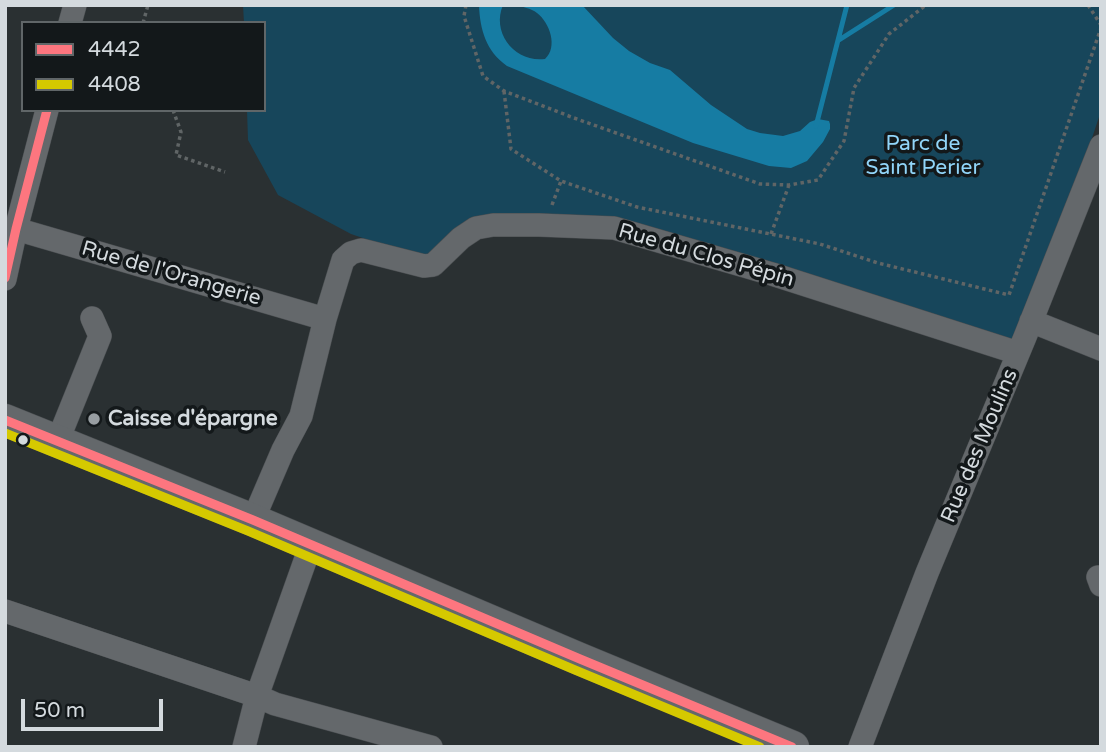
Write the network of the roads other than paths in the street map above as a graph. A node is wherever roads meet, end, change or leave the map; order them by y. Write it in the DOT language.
graph roads {
  1 [pos="46,112"];
  2 [pos="1101,146"];
  3 [pos="16,229"];
  4 [pos="5,279"];
  5 [pos="92,318"];
  6 [pos="325,319"];
  7 [pos="1031,321"];
  8 [pos="1101,349"];
  9 [pos="1018,353"];
  10 [pos="5,420"];
  11 [pos="58,440"];
  12 [pos="253,520"];
  13 [pos="312,546"];
  14 [pos="5,611"];
  15 [pos="257,696"];
  16 [pos="244,747"];
  17 [pos="432,747"];
  18 [pos="793,747"];
  19 [pos="860,747"];
  1 -- 3 [label="street"];
  2 -- 7 [label="street, Rue des Moulins"];
  3 -- 4 [label="street"];
  3 -- 6 [label="street, Rue de l'Orangerie"];
  5 -- 11 [label="street"];
  6 -- 9 [label="street, Rue du Clos Pépin"];
  6 -- 12 [label="street, Rue du Clos Pépin"];
  7 -- 8 [label="street"];
  7 -- 9 [label="street, Rue des Moulins"];
  9 -- 19 [label="street, Rue des Moulins"];
  10 -- 11 [label="main road"];
  11 -- 12 [label="main road"];
  12 -- 13 [label="main road"];
  13 -- 15 [label="street"];
  13 -- 18 [label="main road"];
  14 -- 15 [label="street"];
  15 -- 16 [label="street"];
  15 -- 17 [label="street"];
}
